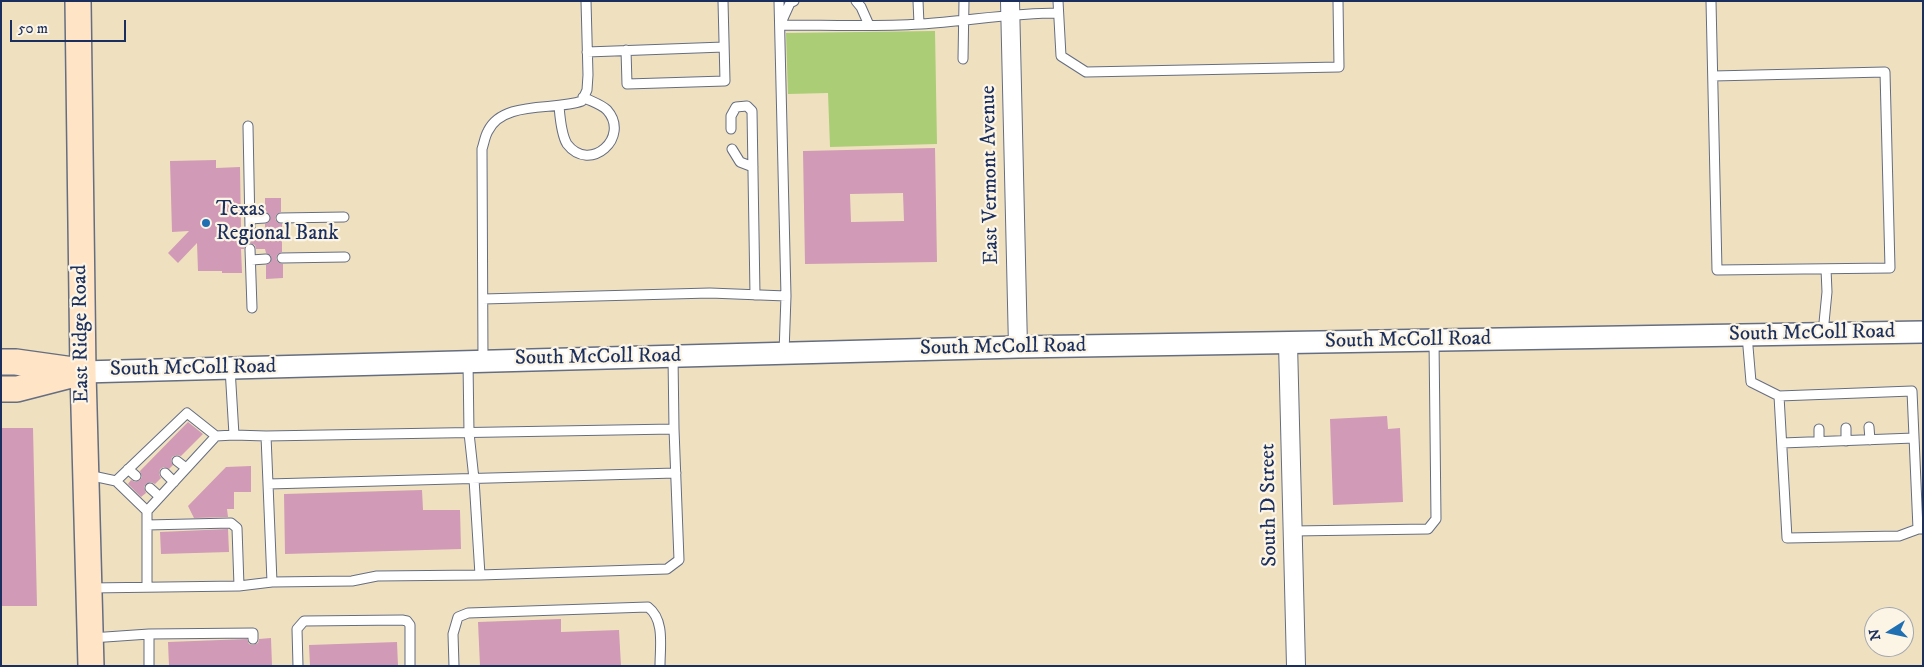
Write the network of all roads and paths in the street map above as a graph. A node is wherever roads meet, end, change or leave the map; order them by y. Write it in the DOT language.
graph roads {
  1 [pos="78,1"];
  2 [pos="586,1"];
  3 [pos="723,1"];
  4 [pos="779,1"];
  5 [pos="794,1"];
  6 [pos="856,1"];
  7 [pos="918,1"];
  8 [pos="964,1"];
  9 [pos="1058,1"];
  10 [pos="1338,1"];
  11 [pos="1711,1"];
  12 [pos="1010,9"];
  13 [pos="1058,12"];
  14 [pos="964,21"];
  15 [pos="919,24"];
  16 [pos="780,25"];
  17 [pos="869,25"];
  18 [pos="724,47"];
  19 [pos="626,50"];
  20 [pos="587,52"];
  21 [pos="963,59"];
  22 [pos="1713,76"];
  23 [pos="583,97"];
  24 [pos="558,106"];
  25 [pos="248,126"];
  26 [pos="731,130"];
  27 [pos="732,149"];
  28 [pos="753,167"];
  29 [pos="344,217"];
  30 [pos="265,218"];
  31 [pos="281,218"];
  32 [pos="250,249"];
  33 [pos="345,256"];
  34 [pos="282,258"];
  35 [pos="266,259"];
  36 [pos="251,260"];
  37 [pos="1826,268"];
  38 [pos="755,295"];
  39 [pos="786,296"];
  40 [pos="483,298"];
  41 [pos="252,308"];
  42 [pos="1923,332"];
  43 [pos="1823,334"];
  44 [pos="1747,335"];
  45 [pos="1434,340"];
  46 [pos="1288,343"];
  47 [pos="1018,348"];
  48 [pos="784,354"];
  49 [pos="673,357"];
  50 [pos="1,362"];
  51 [pos="476,362"];
  52 [pos="230,368"];
  53 [pos="83,372"];
  54 [pos="1,389"];
  55 [pos="1869,393"];
  56 [pos="1779,396"];
  57 [pos="1869,402"];
  58 [pos="1869,427"];
  59 [pos="1846,428"];
  60 [pos="1819,429"];
  61 [pos="674,430"];
  62 [pos="469,433"];
  63 [pos="234,435"];
  64 [pos="216,436"];
  65 [pos="266,436"];
  66 [pos="1914,438"];
  67 [pos="1846,440"];
  68 [pos="1870,440"];
  69 [pos="1819,442"];
  70 [pos="1782,443"];
  71 [pos="190,447"];
  72 [pos="143,454"];
  73 [pos="198,455"];
  74 [pos="150,460"];
  75 [pos="177,461"];
  76 [pos="186,468"];
  77 [pos="128,469"];
  78 [pos="165,473"];
  79 [pos="676,473"];
  80 [pos="85,475"];
  81 [pos="136,476"];
  82 [pos="474,479"];
  83 [pos="116,481"];
  84 [pos="174,482"];
  85 [pos="268,484"];
  86 [pos="150,488"];
  87 [pos="160,497"];
  88 [pos="147,511"];
  89 [pos="147,525"];
  90 [pos="1921,529"];
  91 [pos="1293,531"];
  92 [pos="480,575"];
  93 [pos="272,582"];
  94 [pos="239,586"];
  95 [pos="147,587"];
  96 [pos="89,588"];
  97 [pos="150,634"];
  98 [pos="90,638"];
  99 [pos="253,639"];
  100 [pos="91,666"];
  101 [pos="149,666"];
  102 [pos="298,666"];
  103 [pos="410,666"];
  104 [pos="454,666"];
  105 [pos="660,666"];
  106 [pos="1296,666"];
  1 -- 53 [label="main road, East Ridge Road"];
  2 -- 20 [label="lane"];
  3 -- 18 [label="lane"];
  4 -- 16 [label="lane"];
  5 -- 16 [label="lane"];
  6 -- 17 [label="lane"];
  7 -- 15 [label="lane"];
  8 -- 14 [label="lane"];
  9 -- 13 [label="lane"];
  10 -- 13 [label="lane"];
  11 -- 22 [label="lane"];
  12 -- 13 [label="lane"];
  12 -- 14 [label="lane"];
  12 -- 47 [label="street, East Vermont Avenue"];
  14 -- 15 [label="lane"];
  14 -- 21 [label="lane"];
  15 -- 17 [label="lane"];
  16 -- 17 [label="lane"];
  16 -- 39 [label="lane"];
  18 -- 19 [label="lane"];
  18 -- 19 [label="lane"];
  19 -- 20 [label="lane"];
  20 -- 23 [label="lane"];
  22 -- 37 [label="lane"];
  22 -- 37 [label="lane"];
  23 -- 24 [label="lane"];
  23 -- 24 [label="lane"];
  24 -- 40 [label="lane"];
  25 -- 30 [label="lane"];
  26 -- 28 [label="lane"];
  27 -- 28 [label="lane"];
  28 -- 38 [label="lane"];
  29 -- 31 [label="lane"];
  32 -- 36 [label="lane"];
  33 -- 34 [label="lane"];
  35 -- 36 [label="lane"];
  36 -- 41 [label="lane"];
  37 -- 43 [label="lane"];
  38 -- 39 [label="lane"];
  38 -- 40 [label="lane"];
  39 -- 48 [label="lane"];
  40 -- 51 [label="lane"];
  42 -- 43 [label="street, South McColl Road"];
  43 -- 44 [label="street, South McColl Road"];
  44 -- 45 [label="street, South McColl Road"];
  44 -- 56 [label="lane"];
  45 -- 46 [label="street, South McColl Road"];
  45 -- 91 [label="lane"];
  46 -- 47 [label="street, South McColl Road"];
  46 -- 91 [label="street, South D Street"];
  47 -- 48 [label="street, South McColl Road"];
  48 -- 49 [label="street, South McColl Road"];
  49 -- 51 [label="street, South McColl Road"];
  49 -- 61 [label="lane"];
  50 -- 53 [label="main road, South McColl Road"];
  51 -- 52 [label="street, South McColl Road"];
  51 -- 62 [label="lane"];
  52 -- 53 [label="street, South McColl Road"];
  52 -- 63 [label="lane"];
  53 -- 54 [label="main road, South McColl Road"];
  53 -- 80 [label="main road, East Ridge Road"];
  55 -- 56 [label="lane"];
  55 -- 57 [label="lane"];
  55 -- 66 [label="lane"];
  56 -- 70 [label="lane"];
  58 -- 68 [label="lane"];
  59 -- 67 [label="lane"];
  60 -- 69 [label="lane"];
  61 -- 62 [label="lane"];
  61 -- 79 [label="lane"];
  62 -- 65 [label="lane"];
  62 -- 82 [label="lane"];
  63 -- 64 [label="lane"];
  63 -- 65 [label="lane"];
  64 -- 72 [label="lane"];
  64 -- 73 [label="lane"];
  65 -- 85 [label="lane"];
  66 -- 68 [label="lane"];
  66 -- 90 [label="lane"];
  67 -- 68 [label="lane"];
  67 -- 69 [label="lane"];
  69 -- 70 [label="lane"];
  70 -- 90 [label="lane"];
  71 -- 73 [label="lane"];
  72 -- 74 [label="lane"];
  72 -- 77 [label="lane"];
  73 -- 76 [label="lane"];
  75 -- 76 [label="lane"];
  76 -- 84 [label="lane"];
  77 -- 81 [label="lane"];
  77 -- 83 [label="lane"];
  78 -- 84 [label="lane"];
  79 -- 82 [label="lane"];
  79 -- 92 [label="lane"];
  80 -- 83 [label="lane"];
  80 -- 96 [label="main road, East Ridge Road"];
  82 -- 85 [label="lane"];
  82 -- 92 [label="lane"];
  83 -- 88 [label="lane"];
  84 -- 87 [label="lane"];
  85 -- 93 [label="lane"];
  86 -- 87 [label="lane"];
  87 -- 88 [label="lane"];
  88 -- 89 [label="lane"];
  89 -- 94 [label="lane"];
  89 -- 95 [label="lane"];
  91 -- 106 [label="street, South D Street"];
  92 -- 93 [label="lane"];
  93 -- 94 [label="lane"];
  94 -- 95 [label="lane"];
  95 -- 96 [label="lane"];
  96 -- 98 [label="main road, East Ridge Road"];
  97 -- 98 [label="lane"];
  97 -- 99 [label="lane"];
  97 -- 101 [label="lane"];
  98 -- 100 [label="main road, East Ridge Road"];
  102 -- 103 [label="lane"];
  104 -- 105 [label="lane"];
}
